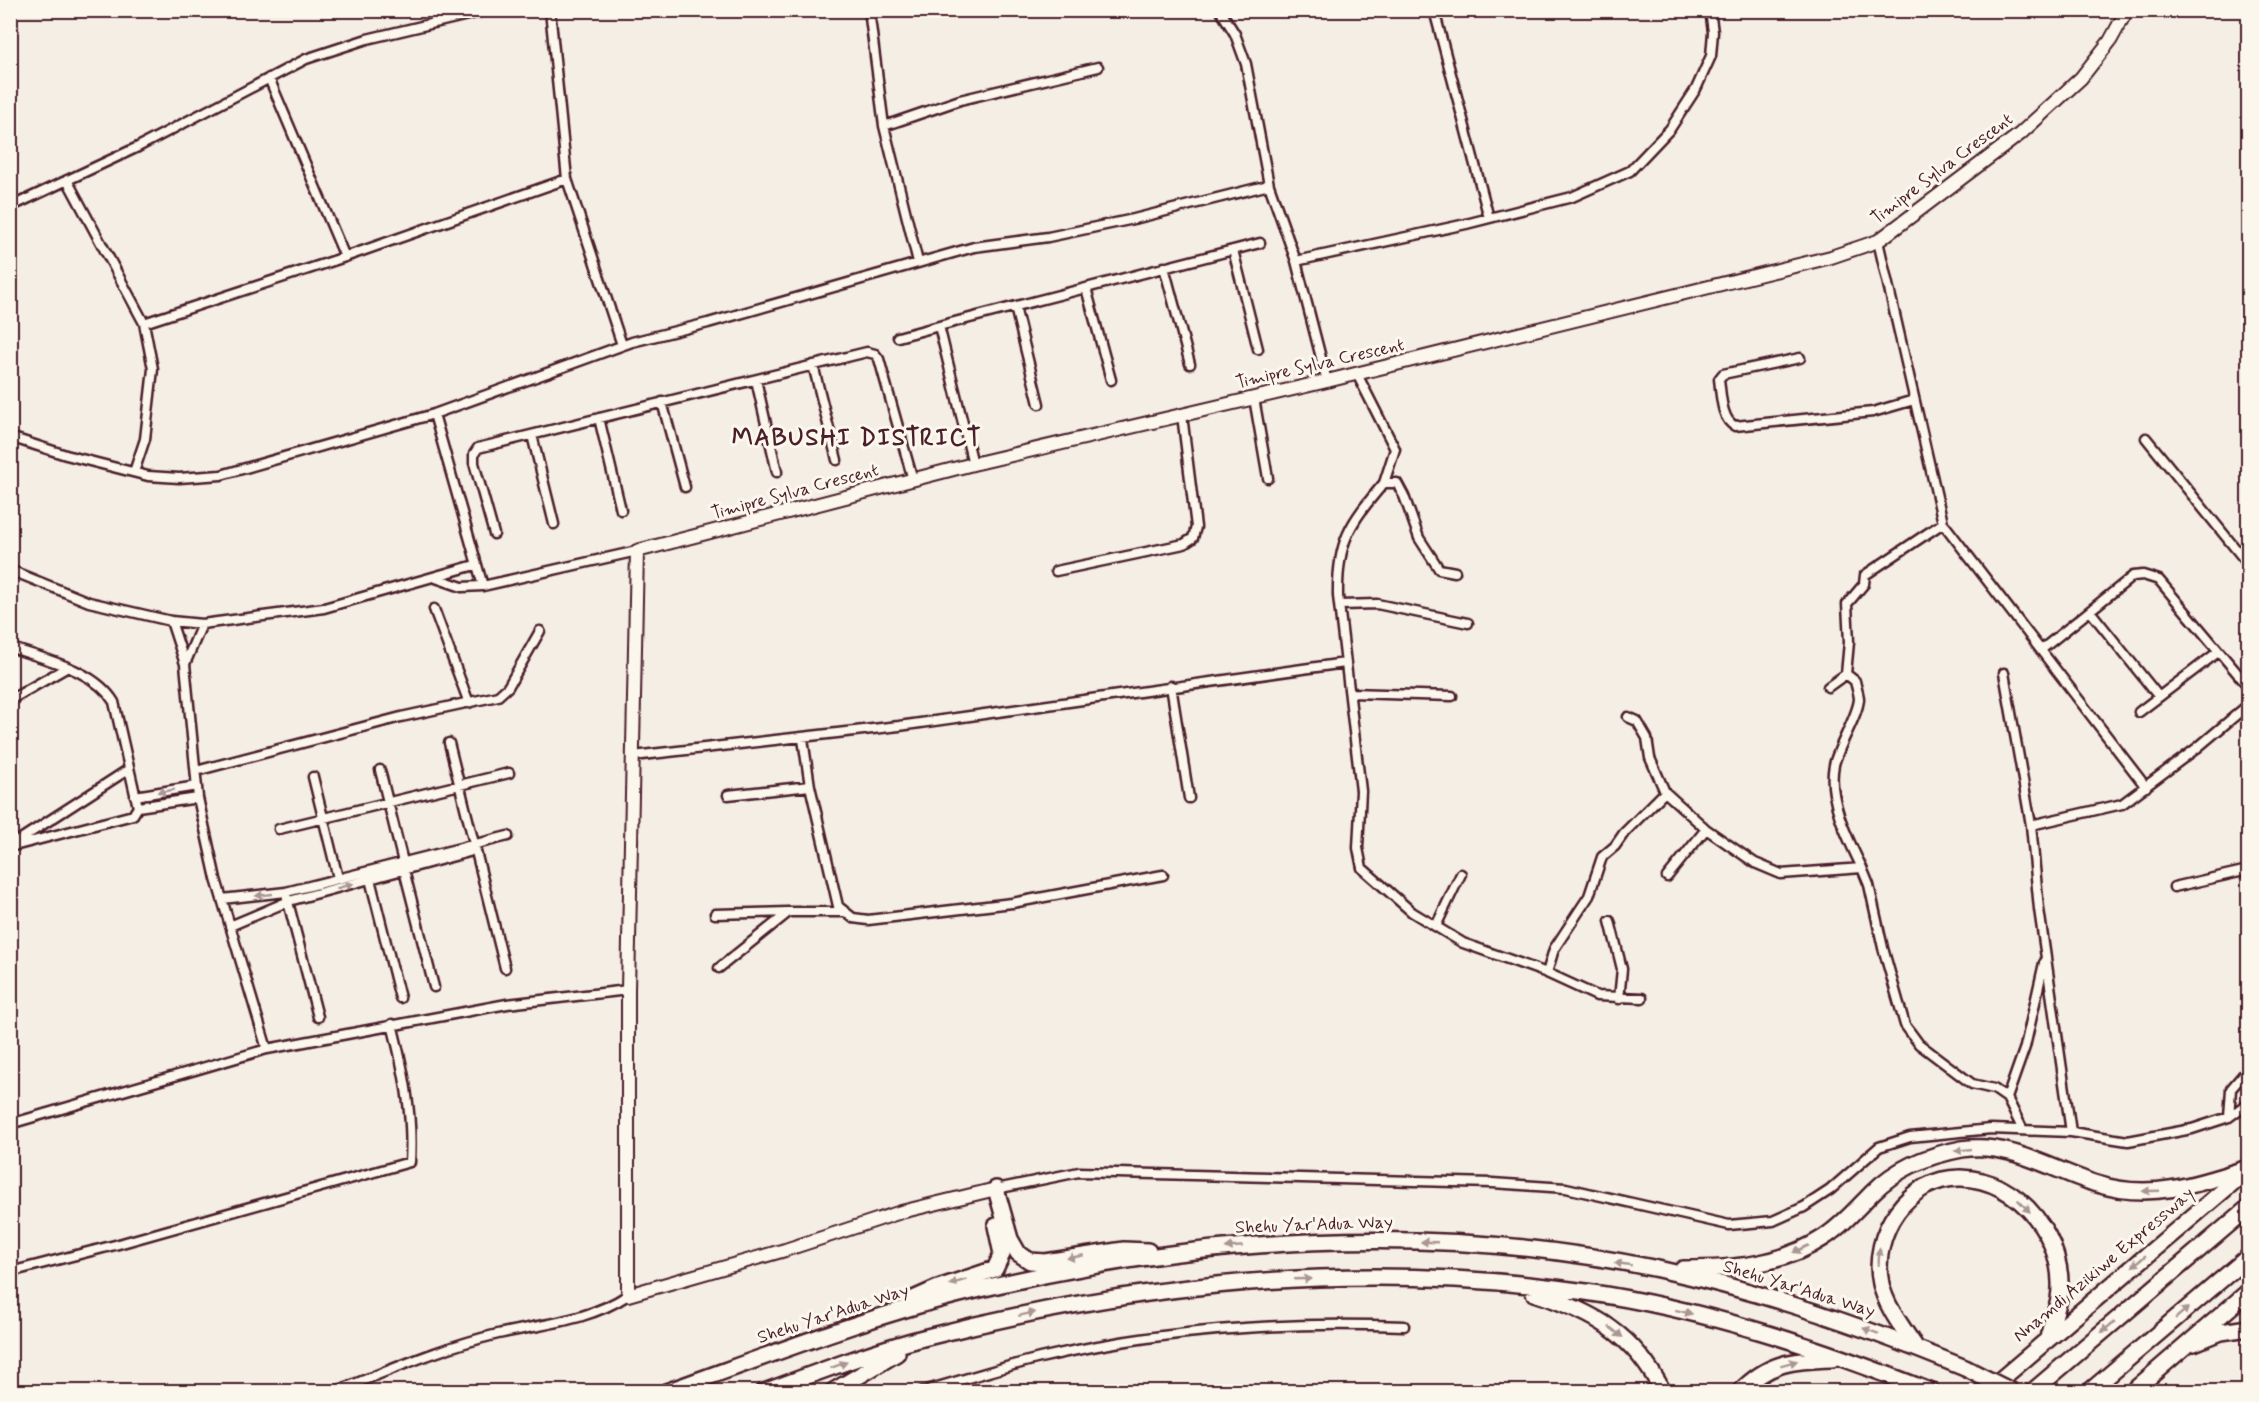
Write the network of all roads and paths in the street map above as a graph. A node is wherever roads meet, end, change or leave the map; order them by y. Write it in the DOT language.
graph roads {
  1 [pos="489,10"];
  2 [pos="550,10"];
  3 [pos="868,10"];
  4 [pos="1220,10"];
  5 [pos="1434,10"];
  6 [pos="1710,10"];
  7 [pos="2127,10"];
  8 [pos="1098,67"];
  9 [pos="269,78"];
  10 [pos="884,126"];
  11 [pos="567,179"];
  12 [pos="67,180"];
  13 [pos="1269,185"];
  14 [pos="10,207"];
  15 [pos="1489,218"];
  16 [pos="1878,242"];
  17 [pos="1260,243"];
  18 [pos="1233,250"];
  19 [pos="345,257"];
  20 [pos="1296,261"];
  21 [pos="918,262"];
  22 [pos="1164,267"];
  23 [pos="1086,288"];
  24 [pos="1015,307"];
  25 [pos="144,323"];
  26 [pos="939,326"];
  27 [pos="898,338"];
  28 [pos="622,345"];
  29 [pos="1258,349"];
  30 [pos="1800,357"];
  31 [pos="1190,364"];
  32 [pos="813,365"];
  33 [pos="1357,374"];
  34 [pos="756,380"];
  35 [pos="1112,380"];
  36 [pos="1327,381"];
  37 [pos="1254,398"];
  38 [pos="1914,400"];
  39 [pos="662,402"];
  40 [pos="1039,404"];
  41 [pos="434,414"];
  42 [pos="1182,415"];
  43 [pos="599,418"];
  44 [pos="532,435"];
  45 [pos="10,437"];
  46 [pos="2146,438"];
  47 [pos="837,460"];
  48 [pos="973,464"];
  49 [pos="134,472"];
  50 [pos="777,472"];
  51 [pos="1268,478"];
  52 [pos="913,480"];
  53 [pos="1384,483"];
  54 [pos="686,487"];
  55 [pos="621,510"];
  56 [pos="1943,523"];
  57 [pos="554,524"];
  58 [pos="494,534"];
  59 [pos="637,552"];
  60 [pos="2248,564"];
  61 [pos="475,565"];
  62 [pos="10,570"];
  63 [pos="1056,571"];
  64 [pos="1455,572"];
  65 [pos="435,578"];
  66 [pos="483,586"];
  67 [pos="1340,605"];
  68 [pos="434,609"];
  69 [pos="2090,611"];
  70 [pos="171,621"];
  71 [pos="1468,623"];
  72 [pos="202,624"];
  73 [pos="540,631"];
  74 [pos="10,647"];
  75 [pos="2041,650"];
  76 [pos="2218,652"];
  77 [pos="1345,663"];
  78 [pos="185,664"];
  79 [pos="66,668"];
  80 [pos="2004,673"];
  81 [pos="1846,674"];
  82 [pos="1171,686"];
  83 [pos="2248,686"];
  84 [pos="1828,687"];
  85 [pos="1351,693"];
  86 [pos="1452,696"];
  87 [pos="2159,697"];
  88 [pos="10,700"];
  89 [pos="469,703"];
  90 [pos="2248,705"];
  91 [pos="2139,712"];
  92 [pos="1628,717"];
  93 [pos="803,739"];
  94 [pos="449,743"];
  95 [pos="633,756"];
  96 [pos="129,770"];
  97 [pos="380,770"];
  98 [pos="196,771"];
  99 [pos="509,773"];
  100 [pos="313,777"];
  101 [pos="197,786"];
  102 [pos="460,786"];
  103 [pos="810,786"];
  104 [pos="2146,787"];
  105 [pos="1665,792"];
  106 [pos="728,795"];
  107 [pos="135,796"];
  108 [pos="198,798"];
  109 [pos="1189,798"];
  110 [pos="388,804"];
  111 [pos="138,807"];
  112 [pos="323,819"];
  113 [pos="2031,825"];
  114 [pos="279,829"];
  115 [pos="1706,829"];
  116 [pos="508,836"];
  117 [pos="10,846"];
  118 [pos="475,848"];
  119 [pos="404,866"];
  120 [pos="1862,868"];
  121 [pos="2248,870"];
  122 [pos="1461,874"];
  123 [pos="1163,875"];
  124 [pos="1667,877"];
  125 [pos="338,878"];
  126 [pos="370,879"];
  127 [pos="2174,887"];
  128 [pos="287,897"];
  129 [pos="222,899"];
  130 [pos="789,912"];
  131 [pos="843,912"];
  132 [pos="715,914"];
  133 [pos="1610,921"];
  134 [pos="230,926"];
  135 [pos="1436,926"];
  136 [pos="2046,956"];
  137 [pos="505,968"];
  138 [pos="719,968"];
  139 [pos="1547,973"];
  140 [pos="434,987"];
  141 [pos="628,990"];
  142 [pos="400,998"];
  143 [pos="1642,998"];
  144 [pos="1619,999"];
  145 [pos="318,1017"];
  146 [pos="392,1024"];
  147 [pos="267,1049"];
  148 [pos="2248,1069"];
  149 [pos="2007,1098"];
  150 [pos="2248,1103"];
  151 [pos="2229,1117"];
  152 [pos="10,1124"];
  153 [pos="2023,1130"];
  154 [pos="2071,1132"];
  155 [pos="2248,1169"];
  156 [pos="991,1190"];
  157 [pos="2248,1208"];
  158 [pos="1175,1254"];
  159 [pos="2248,1257"];
  160 [pos="1656,1269"];
  161 [pos="10,1272"];
  162 [pos="1506,1284"];
  163 [pos="2248,1292"];
  164 [pos="628,1294"];
  165 [pos="888,1315"];
  166 [pos="1404,1326"];
  167 [pos="2248,1328"];
  168 [pos="2048,1338"];
  169 [pos="922,1339"];
  170 [pos="1916,1348"];
  171 [pos="2180,1349"];
  172 [pos="1847,1358"];
  173 [pos="334,1392"];
  174 [pos="666,1392"];
  175 [pos="764,1392"];
  176 [pos="832,1392"];
  177 [pos="921,1392"];
  178 [pos="1663,1392"];
  179 [pos="1740,1392"];
  180 [pos="1932,1392"];
  181 [pos="1986,1392"];
  182 [pos="2013,1392"];
  183 [pos="2032,1392"];
  184 [pos="2089,1392"];
  185 [pos="2132,1392"];
  1 -- 9 [label="street"];
  2 -- 11 [label="street"];
  3 -- 10 [label="street"];
  4 -- 13 [label="street"];
  5 -- 15 [label="street"];
  6 -- 15 [label="street"];
  7 -- 16 [label="street, Timipre Sylva Crescent"];
  8 -- 10 [label="street"];
  9 -- 12 [label="street"];
  9 -- 19 [label="street"];
  10 -- 21 [label="street"];
  11 -- 19 [label="street"];
  11 -- 28 [label="street"];
  12 -- 14 [label="street"];
  12 -- 25 [label="street"];
  13 -- 20 [label="street"];
  13 -- 21 [label="street"];
  15 -- 20 [label="street"];
  16 -- 33 [label="street, Timipre Sylva Crescent"];
  16 -- 38 [label="street"];
  17 -- 18 [label="street"];
  18 -- 22 [label="street"];
  18 -- 29 [label="street"];
  19 -- 25 [label="street"];
  20 -- 36 [label="street"];
  21 -- 28 [label="street"];
  22 -- 23 [label="street"];
  22 -- 31 [label="street"];
  23 -- 24 [label="street"];
  23 -- 35 [label="street"];
  24 -- 26 [label="street"];
  24 -- 40 [label="street"];
  25 -- 49 [label="street"];
  26 -- 27 [label="street"];
  26 -- 48 [label="street"];
  28 -- 41 [label="street"];
  30 -- 38 [label="street"];
  32 -- 34 [label="street"];
  32 -- 47 [label="street"];
  32 -- 52 [label="street"];
  33 -- 36 [label="street, Timipre Sylva Crescent"];
  33 -- 53 [label="street"];
  34 -- 39 [label="street"];
  34 -- 50 [label="street"];
  36 -- 37 [label="street, Timipre Sylva Crescent"];
  37 -- 42 [label="street, Timipre Sylva Crescent"];
  37 -- 51 [label="street"];
  38 -- 56 [label="street"];
  39 -- 43 [label="street"];
  39 -- 54 [label="street"];
  41 -- 49 [label="street"];
  41 -- 61 [label="street"];
  42 -- 48 [label="street, Timipre Sylva Crescent"];
  42 -- 63 [label="street"];
  43 -- 44 [label="street"];
  43 -- 55 [label="street"];
  44 -- 57 [label="street"];
  44 -- 58 [label="street"];
  45 -- 49 [label="street"];
  46 -- 60 [label="street"];
  48 -- 52 [label="street, Timipre Sylva Crescent"];
  52 -- 59 [label="street, Timipre Sylva Crescent"];
  53 -- 64 [label="street"];
  53 -- 67 [label="street"];
  56 -- 75 [label="street"];
  56 -- 81 [label="street"];
  59 -- 66 [label="street, Timipre Sylva Crescent"];
  59 -- 95 [label="street"];
  61 -- 65 [label="street"];
  61 -- 66 [label="street"];
  62 -- 70 [label="street"];
  65 -- 66 [label="street, Timipre Sylva Crescent"];
  65 -- 72 [label="street"];
  67 -- 71 [label="street"];
  67 -- 77 [label="street"];
  68 -- 89 [label="street"];
  69 -- 75 [label="street"];
  69 -- 76 [label="street"];
  69 -- 87 [label="street"];
  70 -- 72 [label="street"];
  70 -- 78 [label="street"];
  72 -- 78 [label="street"];
  73 -- 89 [label="street"];
  74 -- 79 [label="street"];
  75 -- 104 [label="street"];
  76 -- 83 [label="street"];
  76 -- 87 [label="street"];
  77 -- 82 [label="street"];
  77 -- 85 [label="street"];
  78 -- 98 [label="street"];
  79 -- 88 [label="street"];
  79 -- 96 [label="street"];
  80 -- 113 [label="street"];
  81 -- 84 [label="street"];
  81 -- 120 [label="street"];
  82 -- 93 [label="street"];
  82 -- 109 [label="street"];
  85 -- 86 [label="street"];
  85 -- 135 [label="street"];
  87 -- 91 [label="street"];
  89 -- 98 [label="street"];
  90 -- 104 [label="street"];
  92 -- 105 [label="street"];
  93 -- 95 [label="street"];
  93 -- 103 [label="street"];
  94 -- 102 [label="street"];
  95 -- 141 [label="street"];
  96 -- 107 [label="street"];
  96 -- 117 [label="street"];
  97 -- 110 [label="street"];
  98 -- 101 [label="street"];
  99 -- 102 [label="street"];
  100 -- 112 [label="street"];
  101 -- 107 [label="street, one-way"];
  101 -- 108 [label="street"];
  102 -- 110 [label="street"];
  102 -- 118 [label="street"];
  103 -- 106 [label="street"];
  103 -- 131 [label="street"];
  104 -- 113 [label="street"];
  105 -- 115 [label="street"];
  105 -- 139 [label="street"];
  107 -- 111 [label="street"];
  108 -- 111 [label="street"];
  108 -- 129 [label="street"];
  110 -- 112 [label="street"];
  110 -- 119 [label="street"];
  111 -- 117 [label="street"];
  112 -- 114 [label="street"];
  112 -- 125 [label="street"];
  113 -- 136 [label="street"];
  115 -- 120 [label="street"];
  115 -- 124 [label="street"];
  116 -- 118 [label="street"];
  118 -- 119 [label="street"];
  118 -- 137 [label="street"];
  119 -- 125 [label="street"];
  119 -- 126 [label="street"];
  119 -- 140 [label="street"];
  120 -- 149 [label="street"];
  121 -- 127 [label="street"];
  122 -- 135 [label="street"];
  123 -- 131 [label="street"];
  125 -- 128 [label="street"];
  128 -- 126 [label="street, one-way"];
  126 -- 142 [label="street"];
  128 -- 129 [label="street, one-way"];
  128 -- 134 [label="street"];
  128 -- 145 [label="street"];
  129 -- 134 [label="street"];
  130 -- 131 [label="street"];
  130 -- 132 [label="street"];
  130 -- 138 [label="street"];
  133 -- 144 [label="street"];
  134 -- 147 [label="street"];
  135 -- 139 [label="street"];
  136 -- 149 [label="street"];
  136 -- 154 [label="street"];
  139 -- 144 [label="street"];
  141 -- 146 [label="street"];
  141 -- 164 [label="street"];
  143 -- 144 [label="street"];
  146 -- 147 [label="street"];
  146 -- 161 [label="street"];
  147 -- 152 [label="street"];
  148 -- 151 [label="street"];
  149 -- 153 [label="street"];
  150 -- 151 [label="street"];
  151 -- 154 [label="street"];
  153 -- 154 [label="street"];
  153 -- 156 [label="street"];
  155 -- 160 [label="highway, one-way"];
  155 -- 168 [label="highway, Nnamdi Azikiwe Expressway, one-way"];
  158 -- 156 [label="highway, one-way"];
  156 -- 164 [label="street"];
  156 -- 165 [label="highway, one-way"];
  157 -- 183 [label="highway, one-way"];
  160 -- 158 [label="highway, Shehu Yar'Adua Way, one-way"];
  158 -- 165 [label="highway, Shehu Yar'Adua Way"];
  184 -- 159 [label="highway, one-way"];
  170 -- 160 [label="highway, Shehu Yar'Adua Way, one-way"];
  169 -- 162 [label="highway, one-way"];
  162 -- 172 [label="highway, one-way"];
  162 -- 178 [label="highway, one-way"];
  163 -- 171 [label="highway"];
  164 -- 173 [label="street"];
  165 -- 174 [label="highway, Shehu Yar'Adua Way"];
  166 -- 177 [label="street"];
  167 -- 171 [label="highway"];
  170 -- 168 [label="highway, one-way"];
  168 -- 181 [label="highway, Nnamdi Azikiwe Expressway"];
  175 -- 169 [label="highway, one-way"];
  169 -- 176 [label="highway"];
  170 -- 182 [label="highway, Shehu Yar'Adua Way, bridge"];
  171 -- 185 [label="highway"];
  179 -- 172 [label="highway, one-way"];
  172 -- 180 [label="highway"];
}
